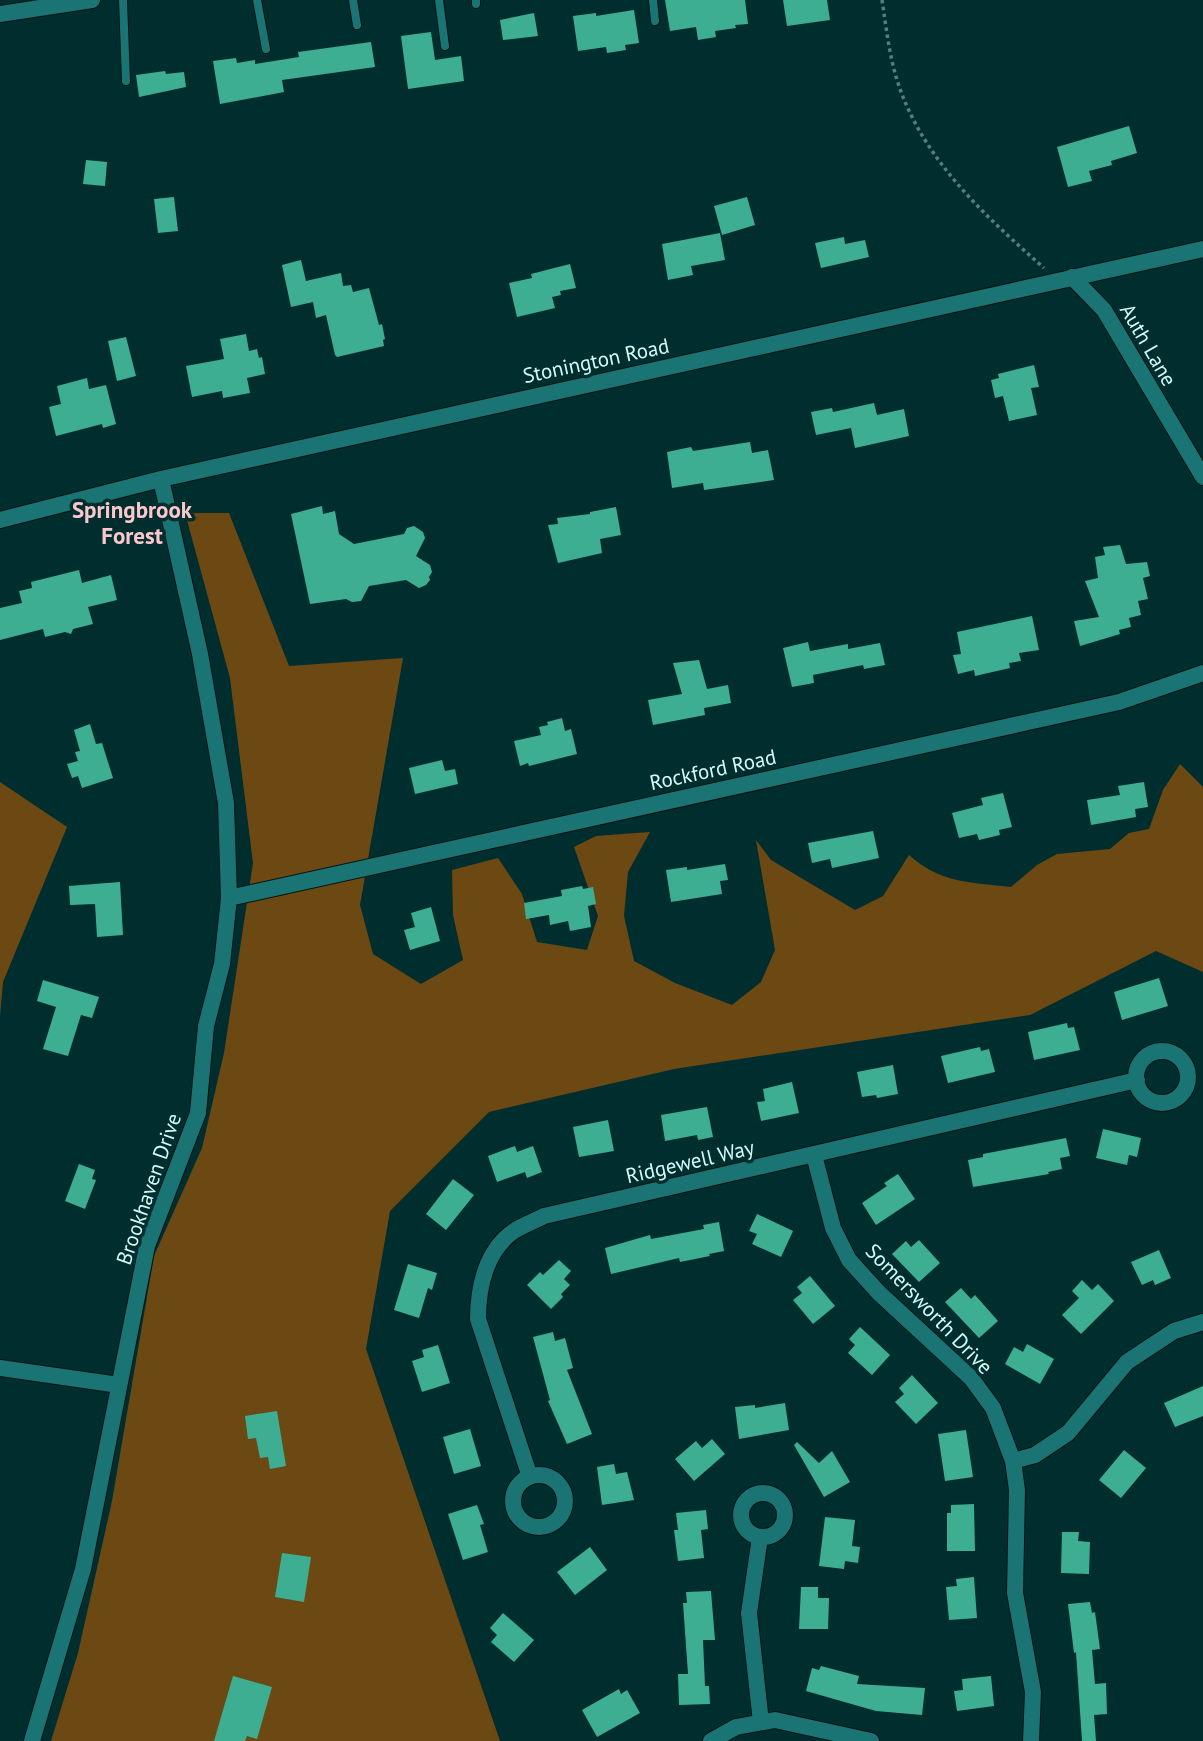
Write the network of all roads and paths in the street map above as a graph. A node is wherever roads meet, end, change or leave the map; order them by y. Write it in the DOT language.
graph roads {
  1 [pos="92,0"];
  2 [pos="123,0"];
  3 [pos="257,0"];
  4 [pos="353,0"];
  5 [pos="439,0"];
  6 [pos="653,0"];
  7 [pos="883,0"];
  8 [pos="40,4"];
  9 [pos="0,14"];
  10 [pos="655,21"];
  11 [pos="357,25"];
  12 [pos="446,46"];
  13 [pos="266,49"];
  14 [pos="126,81"];
  15 [pos="1203,249"];
  16 [pos="1065,278"];
  17 [pos="1203,477"];
  18 [pos="161,479"];
  19 [pos="0,520"];
  20 [pos="1203,673"];
  21 [pos="229,898"];
  22 [pos="1137,1080"];
  23 [pos="814,1155"];
  24 [pos="1203,1322"];
  25 [pos="0,1368"];
  26 [pos="119,1385"];
  27 [pos="1013,1461"];
  28 [pos="530,1477"];
  29 [pos="760,1537"];
  30 [pos="761,1722"];
  31 [pos="32,1741"];
  32 [pos="711,1741"];
  33 [pos="871,1741"];
  34 [pos="1031,1741"];
  1 -- 8 [label="street"];
  2 -- 14 [label="lane"];
  3 -- 13 [label="lane"];
  4 -- 11 [label="lane"];
  5 -- 12 [label="lane"];
  6 -- 10 [label="lane"];
  7 -- 16 [label="path"];
  8 -- 9 [label="street"];
  15 -- 16 [label="street, Stonington Road"];
  16 -- 17 [label="street, Auth Lane"];
  16 -- 18 [label="street, Stonington Road"];
  18 -- 19 [label="street, Stonington Road"];
  18 -- 21 [label="street, Brookhaven Drive"];
  20 -- 21 [label="street, Rockford Road"];
  21 -- 26 [label="street, Brookhaven Drive"];
  22 -- 23 [label="street, Ridgewell Way"];
  23 -- 27 [label="street, Somersworth Drive"];
  23 -- 28 [label="street, Ridgewell Way"];
  24 -- 27 [label="street"];
  25 -- 26 [label="street"];
  26 -- 31 [label="street, Brookhaven Drive"];
  27 -- 34 [label="street, Somersworth Drive"];
  29 -- 30 [label="street"];
  30 -- 32 [label="street"];
  30 -- 33 [label="street"];
}
